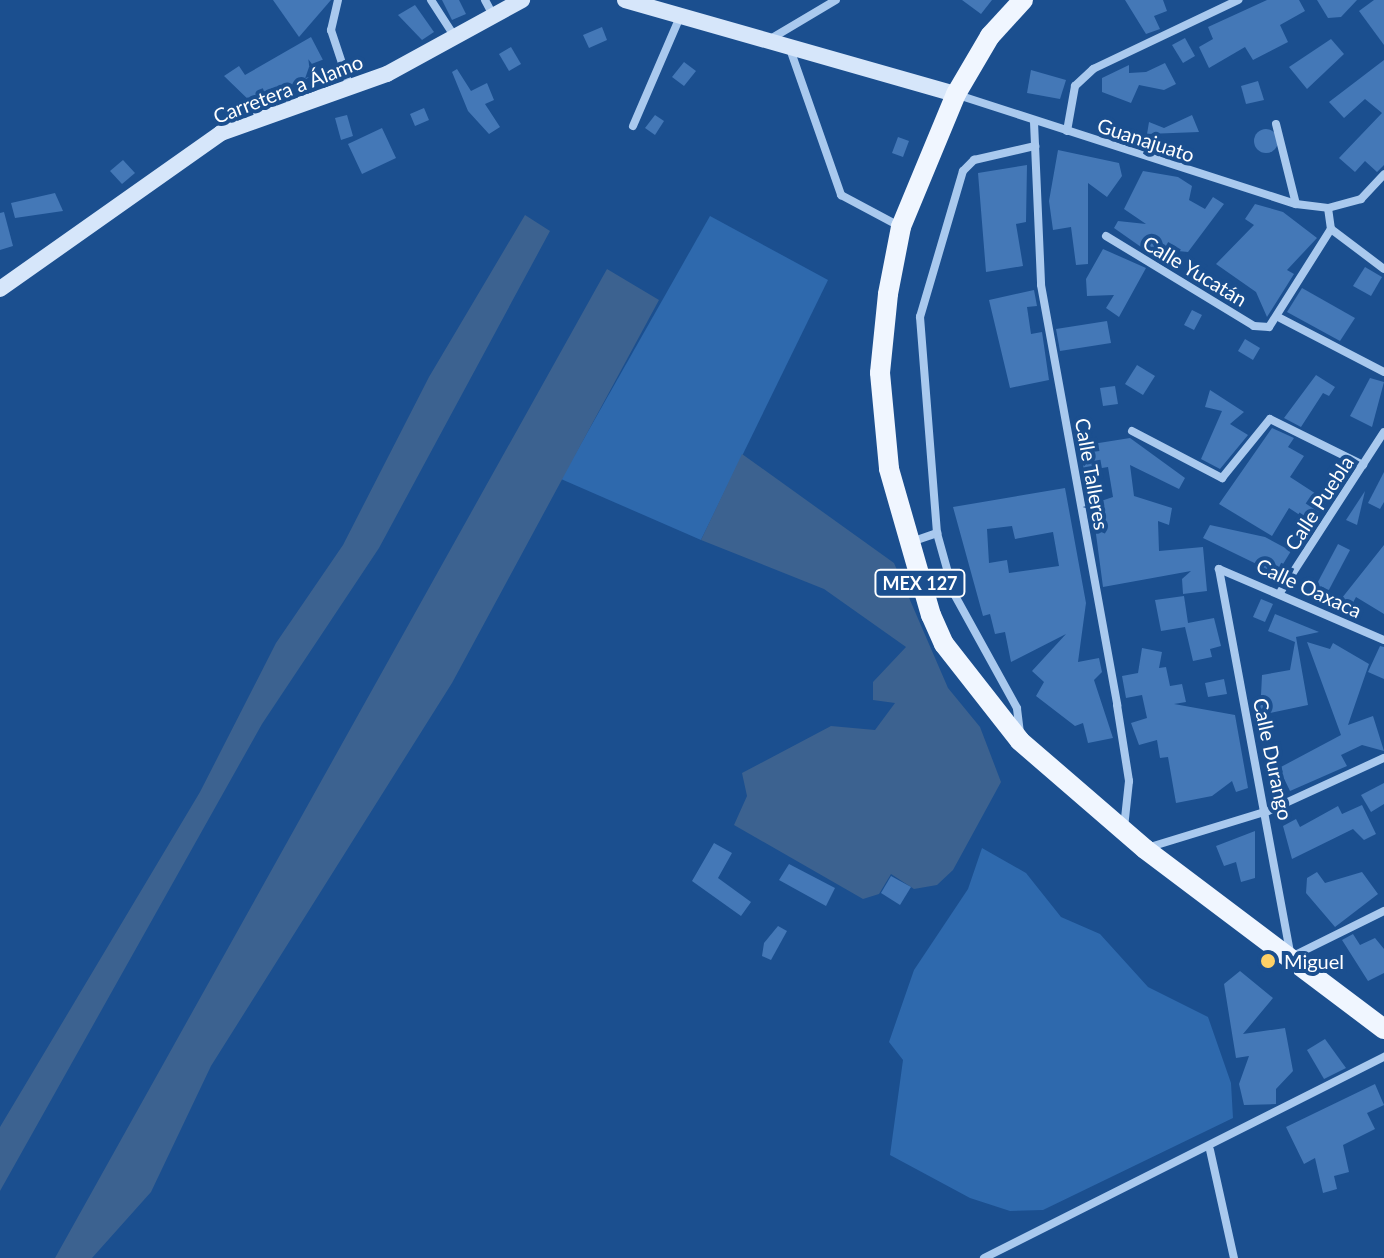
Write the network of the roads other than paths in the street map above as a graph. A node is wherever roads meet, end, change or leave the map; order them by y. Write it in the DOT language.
graph roads {
  1 [pos="338,0"];
  2 [pos="431,0"];
  3 [pos="522,0"];
  4 [pos="625,0"];
  5 [pos="836,0"];
  6 [pos="1023,0"];
  7 [pos="1238,0"];
  8 [pos="489,8"];
  9 [pos="680,17"];
  10 [pos="453,34"];
  11 [pos="767,42"];
  12 [pos="790,48"];
  13 [pos="350,87"];
  14 [pos="956,94"];
  15 [pos="1034,122"];
  16 [pos="1276,124"];
  17 [pos="633,126"];
  18 [pos="1067,131"];
  19 [pos="1035,146"];
  20 [pos="1384,174"];
  21 [pos="1296,204"];
  22 [pos="1328,208"];
  23 [pos="901,227"];
  24 [pos="1331,229"];
  25 [pos="1106,236"];
  26 [pos="1384,269"];
  27 [pos="0,289"];
  28 [pos="1280,318"];
  29 [pos="1384,372"];
  30 [pos="1132,431"];
  31 [pos="1384,432"];
  32 [pos="1363,465"];
  33 [pos="937,533"];
  34 [pos="907,544"];
  35 [pos="1219,569"];
  36 [pos="1281,591"];
  37 [pos="1384,640"];
  38 [pos="1020,741"];
  39 [pos="1384,758"];
  40 [pos="1268,811"];
  41 [pos="1123,831"];
  42 [pos="1145,849"];
  43 [pos="1384,911"];
  44 [pos="1291,957"];
  45 [pos="1384,1032"];
  46 [pos="1384,1057"];
  47 [pos="1210,1150"];
  48 [pos="984,1258"];
  49 [pos="1234,1258"];
  1 -- 13 [label="street"];
  2 -- 10 [label="street"];
  3 -- 8 [label="main road, Carretera a Álamo"];
  4 -- 9 [label="main road"];
  5 -- 11 [label="street"];
  6 -- 14 [label="main road, MEX 127"];
  7 -- 18 [label="street"];
  8 -- 10 [label="main road, Carretera a Álamo"];
  9 -- 11 [label="main road"];
  9 -- 17 [label="street"];
  10 -- 13 [label="main road, Carretera a Álamo"];
  11 -- 12 [label="main road"];
  12 -- 14 [label="main road"];
  12 -- 23 [label="street"];
  13 -- 27 [label="main road, Carretera a Álamo"];
  14 -- 15 [label="street, Guanajuato"];
  14 -- 23 [label="main road, MEX 127"];
  15 -- 18 [label="street, Guanajuato"];
  15 -- 19 [label="street, Calle Talleres"];
  16 -- 21 [label="street"];
  18 -- 21 [label="street, Guanajuato"];
  19 -- 33 [label="street"];
  19 -- 41 [label="street, Calle Talleres"];
  20 -- 22 [label="street"];
  21 -- 22 [label="street, Guanajuato"];
  22 -- 24 [label="street"];
  23 -- 34 [label="main road, MEX 127"];
  24 -- 26 [label="street"];
  24 -- 28 [label="street"];
  25 -- 28 [label="street, Calle Yucatán"];
  28 -- 29 [label="street"];
  30 -- 32 [label="street"];
  31 -- 32 [label="street, Calle Puebla"];
  32 -- 36 [label="street, Calle Puebla"];
  33 -- 34 [label="street"];
  33 -- 38 [label="street"];
  34 -- 38 [label="main road, MEX 127"];
  35 -- 36 [label="street, Calle Oaxaca"];
  35 -- 40 [label="street, Calle Durango"];
  36 -- 37 [label="street, Calle Oaxaca"];
  38 -- 41 [label="main road, MEX 127"];
  39 -- 40 [label="street"];
  40 -- 42 [label="street"];
  40 -- 44 [label="street, Calle Durango"];
  41 -- 42 [label="main road, MEX 127"];
  42 -- 44 [label="main road, MEX 127"];
  43 -- 44 [label="street"];
  44 -- 45 [label="main road, MEX 127"];
  46 -- 47 [label="street"];
  47 -- 48 [label="street"];
  47 -- 49 [label="street"];
}
